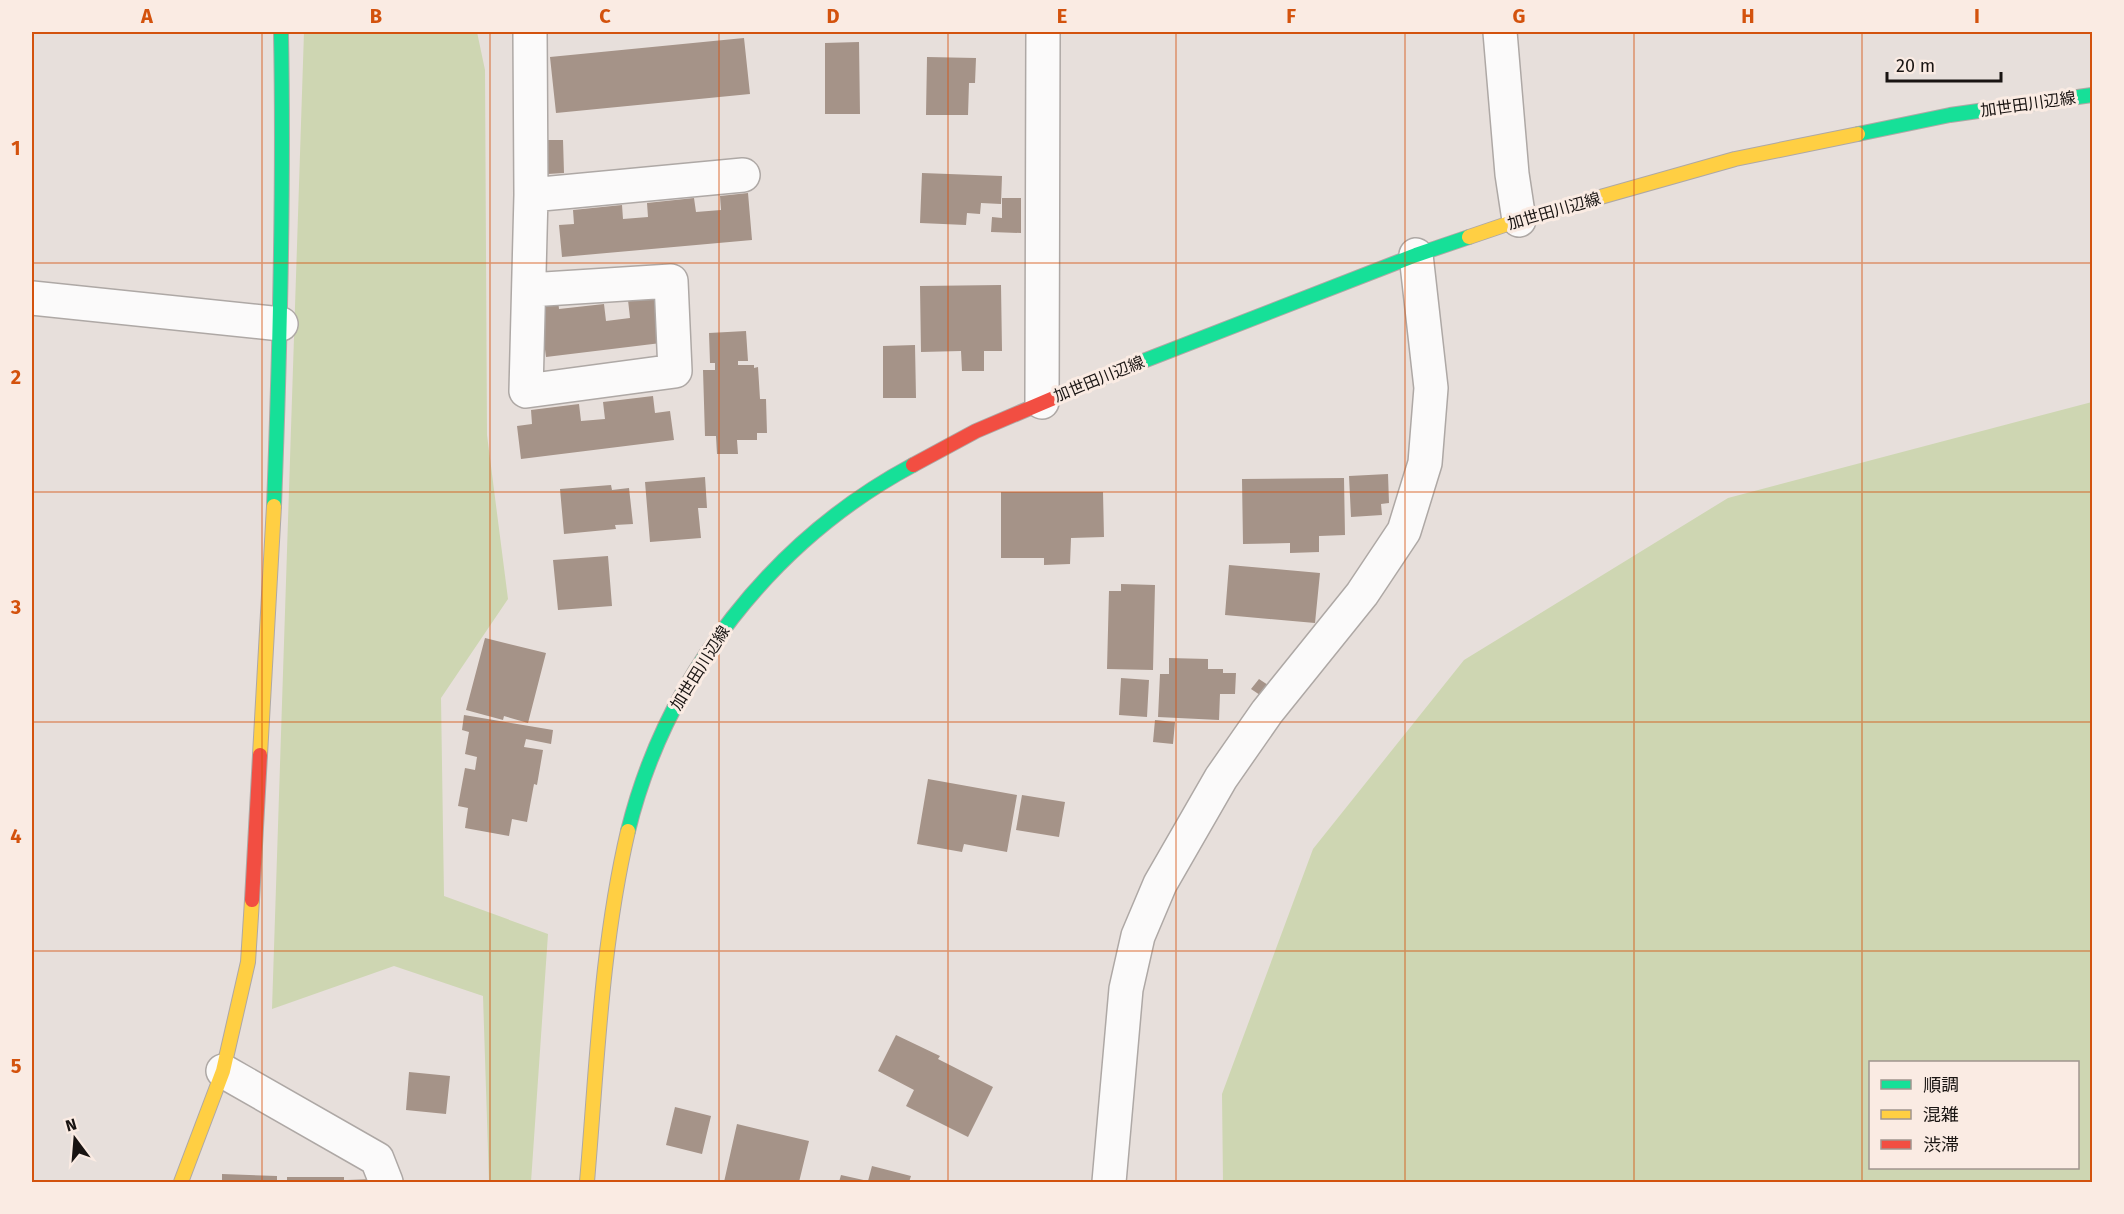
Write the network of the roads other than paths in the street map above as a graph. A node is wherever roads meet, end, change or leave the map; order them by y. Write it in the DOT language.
graph roads {
  1 [pos="281,32"];
  2 [pos="530,32"];
  3 [pos="1043,32"];
  4 [pos="1500,32"];
  5 [pos="2092,94"];
  6 [pos="742,175"];
  7 [pos="531,195"];
  8 [pos="1520,220"];
  9 [pos="1416,255"];
  10 [pos="529,290"];
  11 [pos="32,298"];
  12 [pos="281,324"];
  13 [pos="1042,402"];
  14 [pos="223,1071"];
  15 [pos="181,1182"];
  16 [pos="386,1182"];
  17 [pos="586,1182"];
  18 [pos="1109,1182"];
  1 -- 12 [label="main road"];
  2 -- 7 [label="street"];
  3 -- 13 [label="street"];
  4 -- 8 [label="street"];
  5 -- 8 [label="main road, 加世田川辺線"];
  6 -- 7 [label="street"];
  7 -- 10 [label="street"];
  8 -- 9 [label="main road, 加世田川辺線"];
  9 -- 13 [label="main road, 加世田川辺線"];
  9 -- 18 [label="street"];
  10 -- 10 [label="street"];
  11 -- 12 [label="street"];
  12 -- 14 [label="main road"];
  13 -- 17 [label="main road, 加世田川辺線"];
  14 -- 15 [label="main road"];
  14 -- 16 [label="street"];
}
